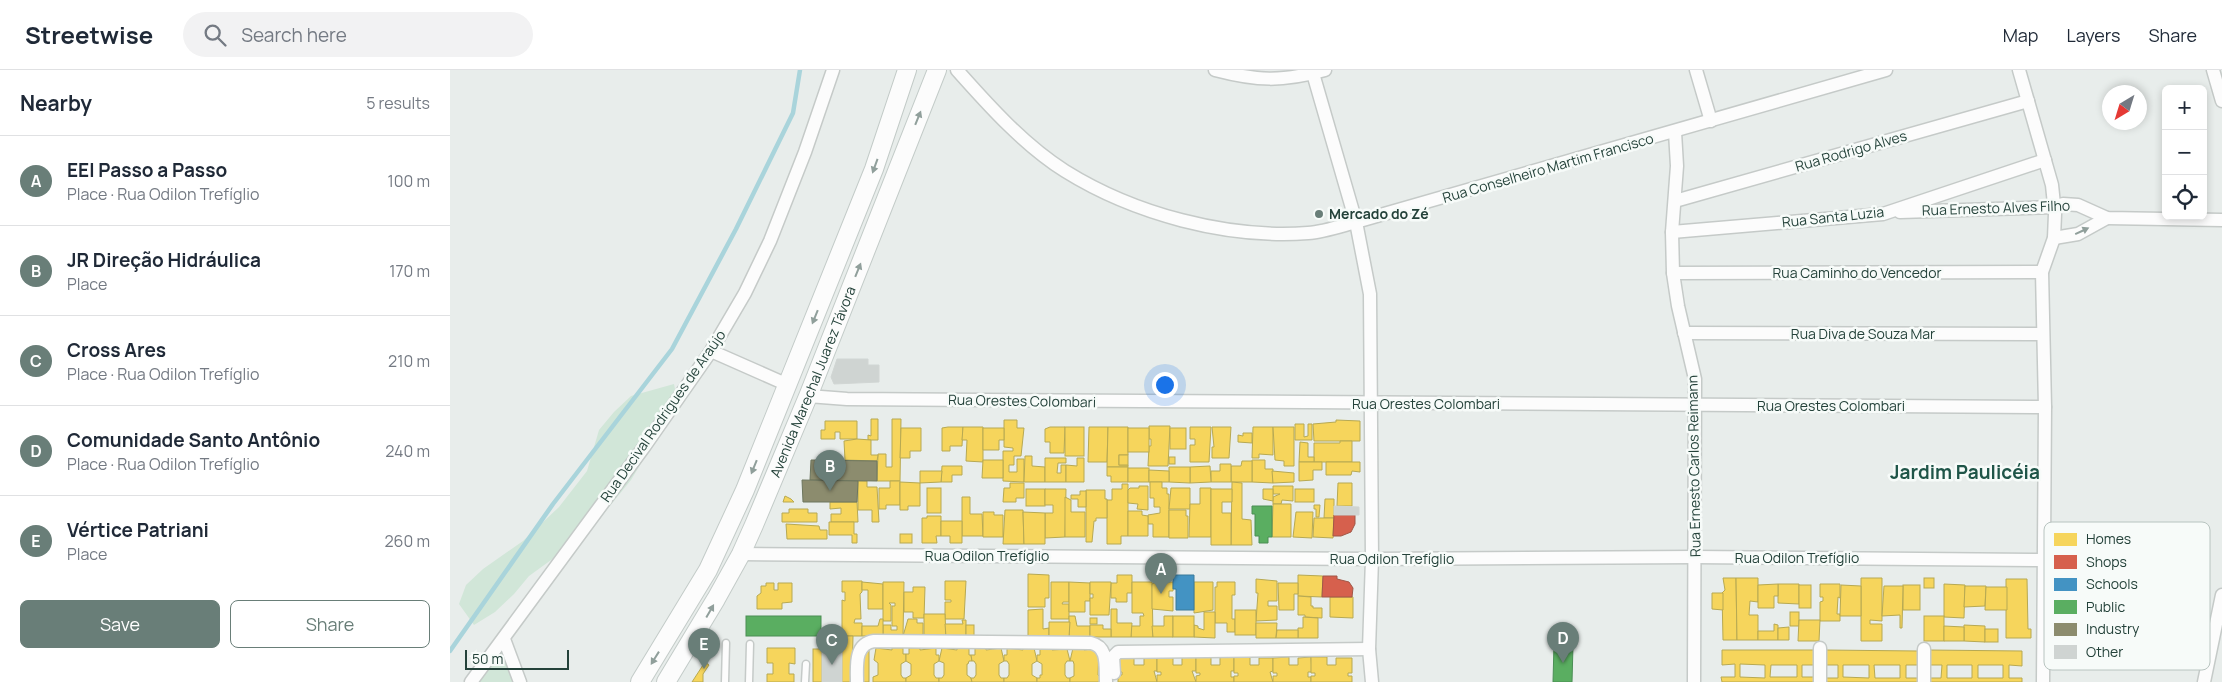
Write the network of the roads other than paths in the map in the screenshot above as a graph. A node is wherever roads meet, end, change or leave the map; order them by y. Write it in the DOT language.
graph roads {
  1 [pos="833,70"];
  2 [pos="908,70"];
  3 [pos="937,70"];
  4 [pos="958,70"];
  5 [pos="1215,70"];
  6 [pos="1696,70"];
  7 [pos="1886,70"];
  8 [pos="2019,70"];
  9 [pos="2213,70"];
  10 [pos="1316,71"];
  11 [pos="2028,101"];
  12 [pos="2222,101"];
  13 [pos="1711,120"];
  14 [pos="1675,132"];
  15 [pos="2045,160"];
  16 [pos="1675,201"];
  17 [pos="2054,207"];
  18 [pos="1883,214"];
  19 [pos="2107,218"];
  20 [pos="2222,220"];
  21 [pos="1356,222"];
  22 [pos="1672,232"];
  23 [pos="2054,238"];
  24 [pos="2042,272"];
  25 [pos="1673,273"];
  26 [pos="1684,333"];
  27 [pos="2042,334"];
  28 [pos="712,351"];
  29 [pos="788,386"];
  30 [pos="808,396"];
  31 [pos="1371,404"];
  32 [pos="1695,405"];
  33 [pos="2045,407"];
  34 [pos="741,554"];
  35 [pos="1695,557"];
  36 [pos="1372,559"];
  37 [pos="2043,560"];
  38 [pos="2222,595"];
  39 [pos="504,639"];
  40 [pos="726,643"];
  41 [pos="750,644"];
  42 [pos="1820,648"];
  43 [pos="1369,649"];
  44 [pos="1924,649"];
  45 [pos="2210,653"];
  46 [pos="806,664"];
  47 [pos="471,682"];
  48 [pos="520,682"];
  49 [pos="640,682"];
  50 [pos="666,682"];
  51 [pos="725,682"];
  52 [pos="749,682"];
  53 [pos="805,682"];
  54 [pos="857,682"];
  55 [pos="1106,682"];
  56 [pos="1114,682"];
  57 [pos="1372,682"];
  58 [pos="1694,682"];
  59 [pos="1820,682"];
  60 [pos="1924,682"];
  61 [pos="2043,682"];
  1 -- 28 [label="street, Rua Decival Rodrigues de Araújo"];
  2 -- 29 [label="street, Avenida Marechal Juarez Távora, one-way"];
  30 -- 3 [label="street, Avenida Marechal Juarez Távora, one-way"];
  4 -- 21 [label="street, Rua Conselheiro Martim Francisco"];
  5 -- 10 [label="street"];
  6 -- 13 [label="street"];
  7 -- 13 [label="street, Rua Conselheiro Martim Francisco"];
  8 -- 11 [label="street"];
  9 -- 12 [label="street"];
  10 -- 21 [label="street"];
  11 -- 15 [label="street"];
  11 -- 16 [label="street, Rua Rodrigo Alves"];
  13 -- 14 [label="street, Rua Conselheiro Martim Francisco"];
  14 -- 16 [label="street, Rua Ernesto Carlos Reimann"];
  14 -- 21 [label="street, Rua Conselheiro Martim Francisco"];
  15 -- 17 [label="street"];
  15 -- 18 [label="street, Rua Santa Luzia"];
  16 -- 22 [label="street, Rua Ernesto Carlos Reimann"];
  17 -- 18 [label="street, Rua Ernesto Alves Filho"];
  17 -- 19 [label="street, Rua Ernesto Alves Filho"];
  17 -- 23 [label="street"];
  18 -- 22 [label="street, Rua Santa Luzia"];
  19 -- 20 [label="street, Rua Ernesto Alves Filho"];
  23 -- 19 [label="street, Rua Ernesto Alves Filho, one-way"];
  21 -- 31 [label="street"];
  22 -- 25 [label="street, Rua Ernesto Carlos Reimann"];
  23 -- 24 [label="street"];
  24 -- 25 [label="street, Rua Caminho do Vencedor"];
  24 -- 27 [label="street"];
  25 -- 26 [label="street, Rua Ernesto Carlos Reimann"];
  26 -- 27 [label="street, Rua Diva de Souza Mar"];
  26 -- 32 [label="street, Rua Ernesto Carlos Reimann"];
  27 -- 33 [label="street"];
  28 -- 29 [label="street"];
  28 -- 39 [label="street, Rua Decival Rodrigues de Araújo"];
  29 -- 49 [label="street, Avenida Marechal Juarez Távora, one-way"];
  30 -- 31 [label="street, Rua Orestes Colombari"];
  30 -- 34 [label="street, Avenida Marechal Juarez Távora"];
  31 -- 32 [label="street, Rua Orestes Colombari"];
  31 -- 36 [label="street"];
  32 -- 33 [label="street, Rua Orestes Colombari"];
  32 -- 35 [label="street, Rua Ernesto Carlos Reimann"];
  33 -- 37 [label="street"];
  34 -- 36 [label="street, Rua Odilon Trefíglio"];
  50 -- 34 [label="street, Avenida Marechal Juarez Távora, one-way"];
  35 -- 36 [label="street, Rua Odilon Trefíglio"];
  35 -- 37 [label="street, Rua Odilon Trefíglio"];
  35 -- 58 [label="street, Rua Ernesto Carlos Reimann"];
  36 -- 43 [label="street"];
  37 -- 61 [label="street"];
  38 -- 45 [label="street"];
  39 -- 47 [label="street, Rua Decival Rodrigues de Araújo"];
  39 -- 48 [label="street"];
  40 -- 51 [label="lane"];
  41 -- 52 [label="lane"];
  42 -- 59 [label="street"];
  43 -- 56 [label="street"];
  43 -- 57 [label="street"];
  44 -- 60 [label="street"];
  46 -- 53 [label="lane"];
  54 -- 55 [label="street"];
}
